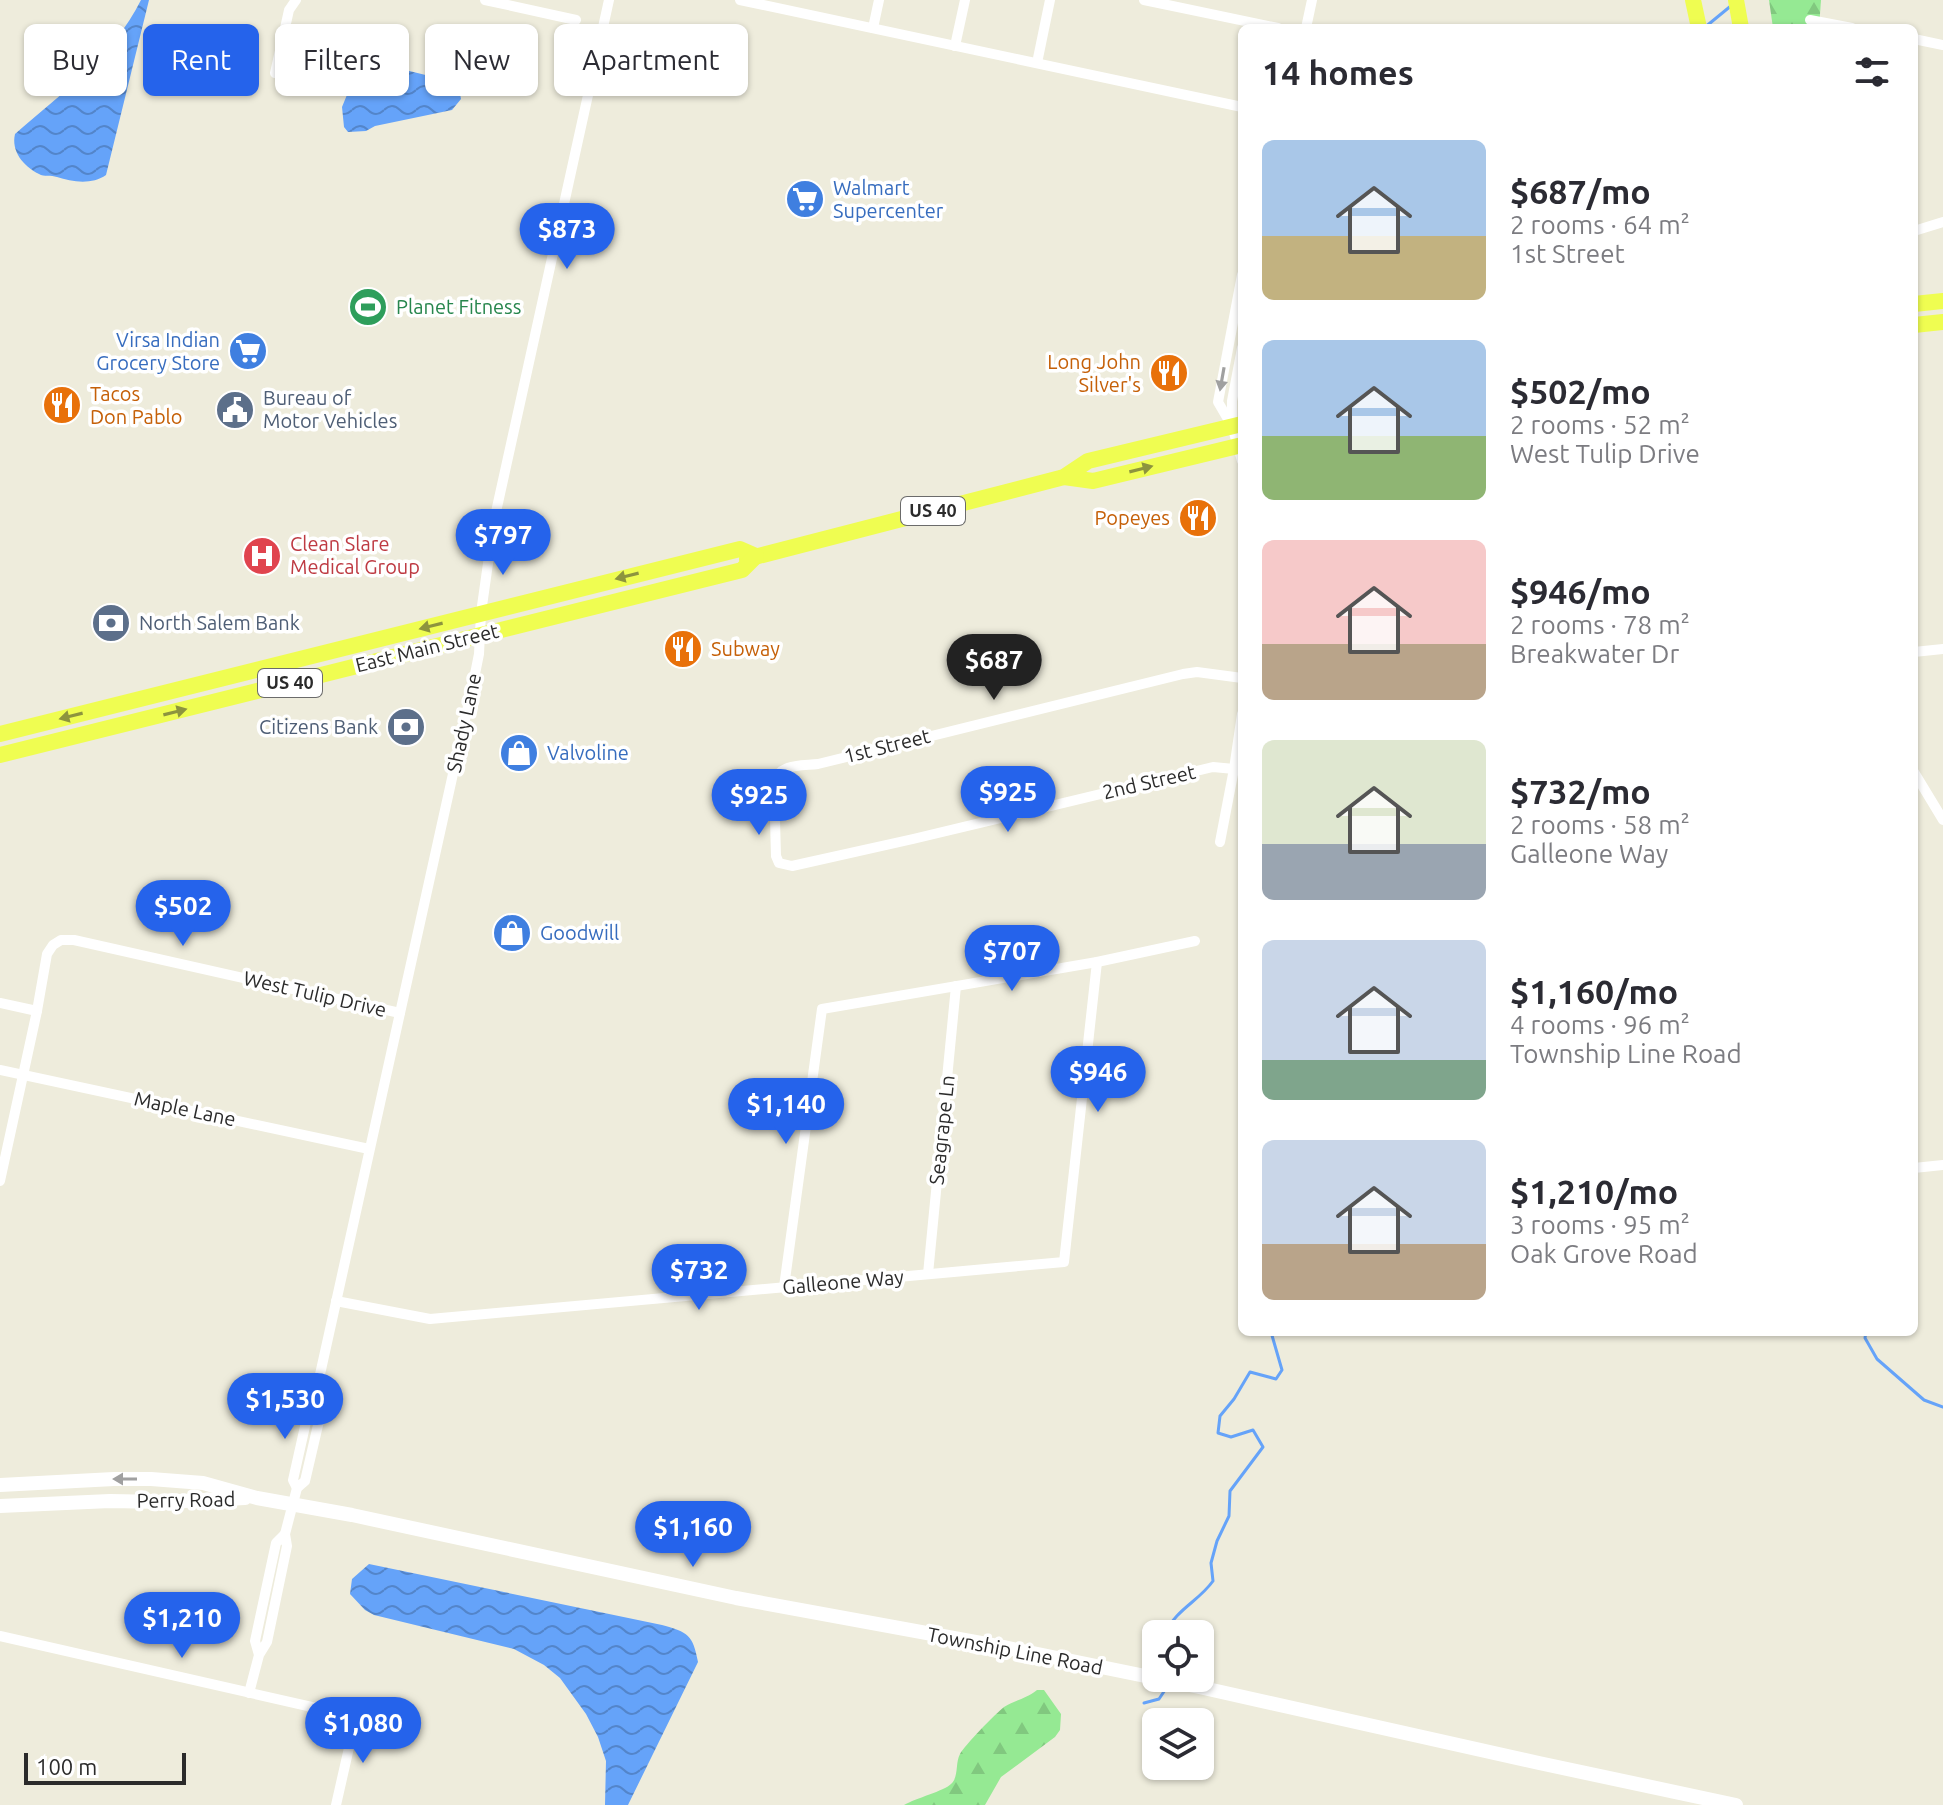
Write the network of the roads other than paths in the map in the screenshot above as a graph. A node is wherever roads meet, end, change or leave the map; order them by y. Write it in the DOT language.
graph roads {
  1 [pos="296,0"];
  2 [pos="485,0"];
  3 [pos="609,0"];
  4 [pos="740,0"];
  5 [pos="879,0"];
  6 [pos="965,0"];
  7 [pos="1050,0"];
  8 [pos="1144,0"];
  9 [pos="1312,0"];
  10 [pos="1736,0"];
  11 [pos="1694,4"];
  12 [pos="576,20"];
  13 [pos="1810,20"];
  14 [pos="286,24"];
  15 [pos="1259,24"];
  16 [pos="1307,24"];
  17 [pos="1698,24"];
  18 [pos="1740,24"];
  19 [pos="1831,24"];
  20 [pos="873,28"];
  21 [pos="1918,40"];
  22 [pos="1943,45"];
  23 [pos="955,46"];
  24 [pos="1037,63"];
  25 [pos="1238,106"];
  26 [pos="1943,222"];
  27 [pos="1918,230"];
  28 [pos="1238,296"];
  29 [pos="1943,301"];
  30 [pos="1918,304"];
  31 [pos="1943,322"];
  32 [pos="1918,325"];
  33 [pos="1238,369"];
  34 [pos="1238,439"];
  35 [pos="756,556"];
  36 [pos="481,613"];
  37 [pos="480,635"];
  38 [pos="1943,649"];
  39 [pos="1918,652"];
  40 [pos="1238,677"];
  41 [pos="0,734"];
  42 [pos="1238,742"];
  43 [pos="0,755"];
  44 [pos="1234,769"];
  45 [pos="1918,779"];
  46 [pos="1943,820"];
  47 [pos="1220,842"];
  48 [pos="785,865"];
  49 [pos="1195,941"];
  50 [pos="1097,962"];
  51 [pos="956,986"];
  52 [pos="0,1003"];
  53 [pos="37,1011"];
  54 [pos="400,1013"];
  55 [pos="0,1070"];
  56 [pos="23,1074"];
  57 [pos="369,1149"];
  58 [pos="1943,1165"];
  59 [pos="1918,1168"];
  60 [pos="0,1181"];
  61 [pos="928,1274"];
  62 [pos="784,1287"];
  63 [pos="336,1301"];
  64 [pos="0,1485"];
  65 [pos="257,1498"];
  66 [pos="293,1503"];
  67 [pos="0,1506"];
  68 [pos="0,1636"];
  69 [pos="249,1693"];
  70 [pos="336,1805"];
  71 [pos="1736,1805"];
  1 -- 14 [label="street"];
  2 -- 12 [label="street"];
  3 -- 36 [label="street, Shady Lane"];
  4 -- 20 [label="street"];
  5 -- 20 [label="street"];
  6 -- 23 [label="street"];
  7 -- 24 [label="street"];
  8 -- 15 [label="street"];
  9 -- 16 [label="street"];
  10 -- 18 [label="main road"];
  11 -- 17 [label="main road"];
  13 -- 19 [label="street"];
  20 -- 23 [label="street"];
  21 -- 22 [label="street"];
  23 -- 24 [label="street"];
  24 -- 25 [label="street"];
  26 -- 27 [label="street"];
  28 -- 34 [label="street, one-way"];
  29 -- 30 [label="main road"];
  31 -- 32 [label="main road"];
  33 -- 34 [label="street"];
  34 -- 35 [label="main road, East Main Street / US 40"];
  35 -- 36 [label="main road, East Main Street / US 40, one-way"];
  35 -- 37 [label="main road, East Main Street / US 40"];
  36 -- 37 [label="street, Shady Lane"];
  36 -- 41 [label="main road, East Main Street / US 40, one-way"];
  43 -- 37 [label="main road, East Main Street / US 40, one-way"];
  37 -- 54 [label="street, Shady Lane"];
  38 -- 39 [label="street"];
  40 -- 48 [label="street, 1st Street"];
  42 -- 44 [label="street"];
  44 -- 47 [label="street"];
  44 -- 48 [label="street, 2nd Street"];
  45 -- 46 [label="street"];
  49 -- 50 [label="street"];
  50 -- 51 [label="street"];
  50 -- 61 [label="street, Galleone Way"];
  51 -- 61 [label="street, Seagrape Ln"];
  51 -- 62 [label="street"];
  52 -- 53 [label="street"];
  53 -- 54 [label="street, West Tulip Drive"];
  53 -- 56 [label="street"];
  54 -- 57 [label="street, Shady Lane"];
  55 -- 56 [label="street, Maple Lane"];
  56 -- 57 [label="street, Maple Lane"];
  56 -- 60 [label="street"];
  57 -- 63 [label="street, Shady Lane"];
  58 -- 59 [label="street"];
  61 -- 62 [label="street, Galleone Way"];
  62 -- 63 [label="street, Galleone Way"];
  63 -- 66 [label="street, Shady Lane"];
  65 -- 64 [label="street, Perry Road, one-way"];
  65 -- 66 [label="street, Township Line Road"];
  65 -- 67 [label="street, Perry Road"];
  66 -- 69 [label="street"];
  66 -- 71 [label="street, Township Line Road"];
  68 -- 69 [label="street"];
  69 -- 70 [label="street"];
}
